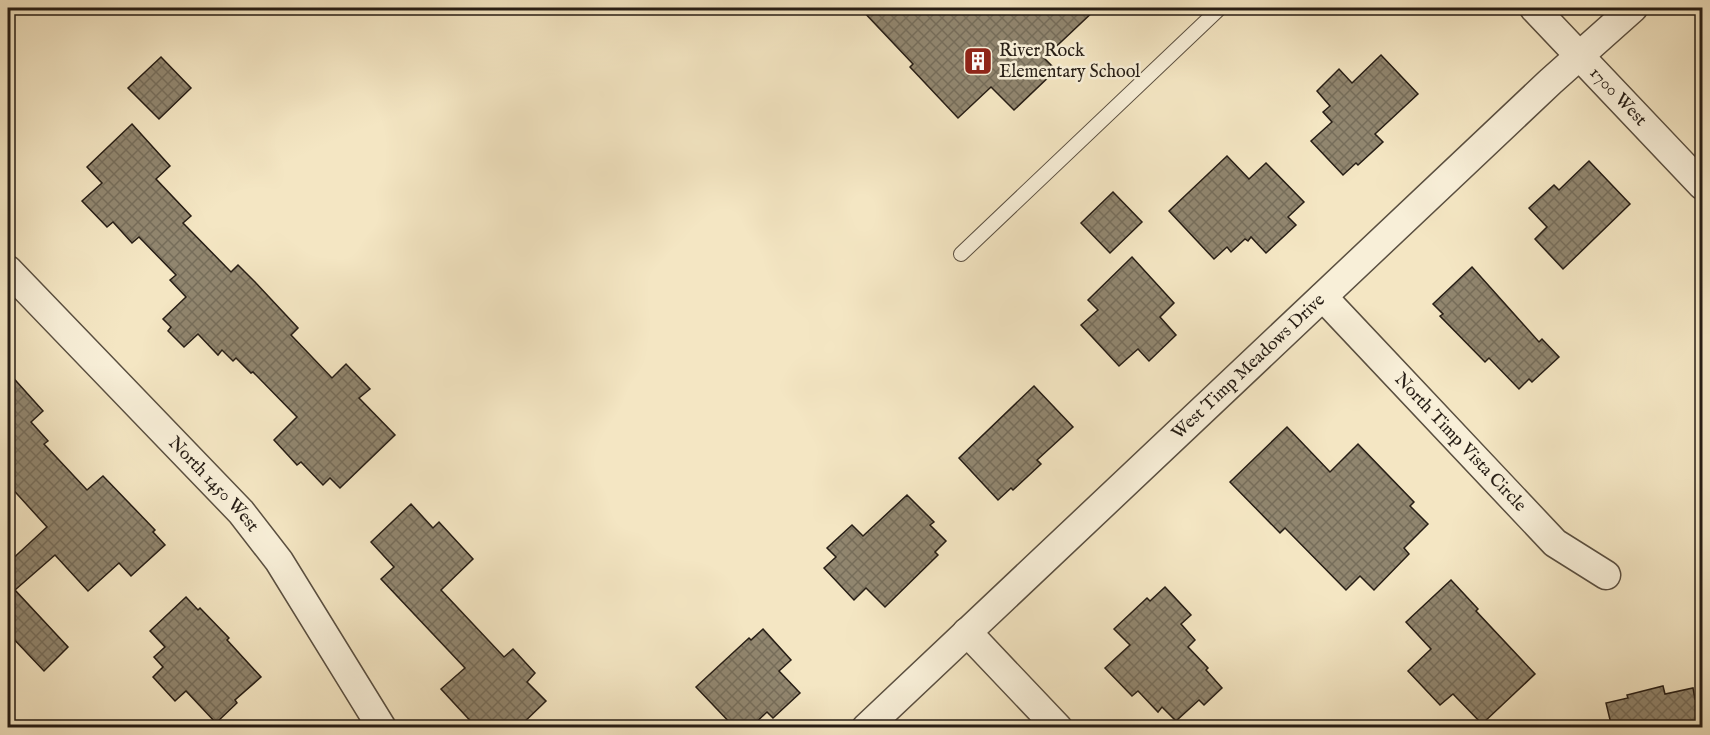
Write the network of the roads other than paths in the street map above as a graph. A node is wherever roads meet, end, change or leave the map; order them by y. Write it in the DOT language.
graph roads {
  1 [pos="1220,8"];
  2 [pos="1534,8"];
  3 [pos="1633,8"];
  4 [pos="1579,55"];
  5 [pos="1702,185"];
  6 [pos="961,254"];
  7 [pos="8,270"];
  8 [pos="1323,297"];
  9 [pos="1606,575"];
  10 [pos="967,632"];
  11 [pos="382,728"];
  12 [pos="866,728"];
  13 [pos="1058,728"];
  1 -- 6 [label="lane"];
  2 -- 4 [label="street, 1700 West"];
  3 -- 4 [label="street, West Timp Meadows Drive"];
  4 -- 5 [label="street, 1700 West"];
  4 -- 8 [label="street, West Timp Meadows Drive"];
  7 -- 11 [label="street, North 1450 West"];
  8 -- 9 [label="street, North Timp Vista Circle"];
  8 -- 10 [label="street, West Timp Meadows Drive"];
  10 -- 12 [label="street, West Timp Meadows Drive"];
  10 -- 13 [label="street"];
}
